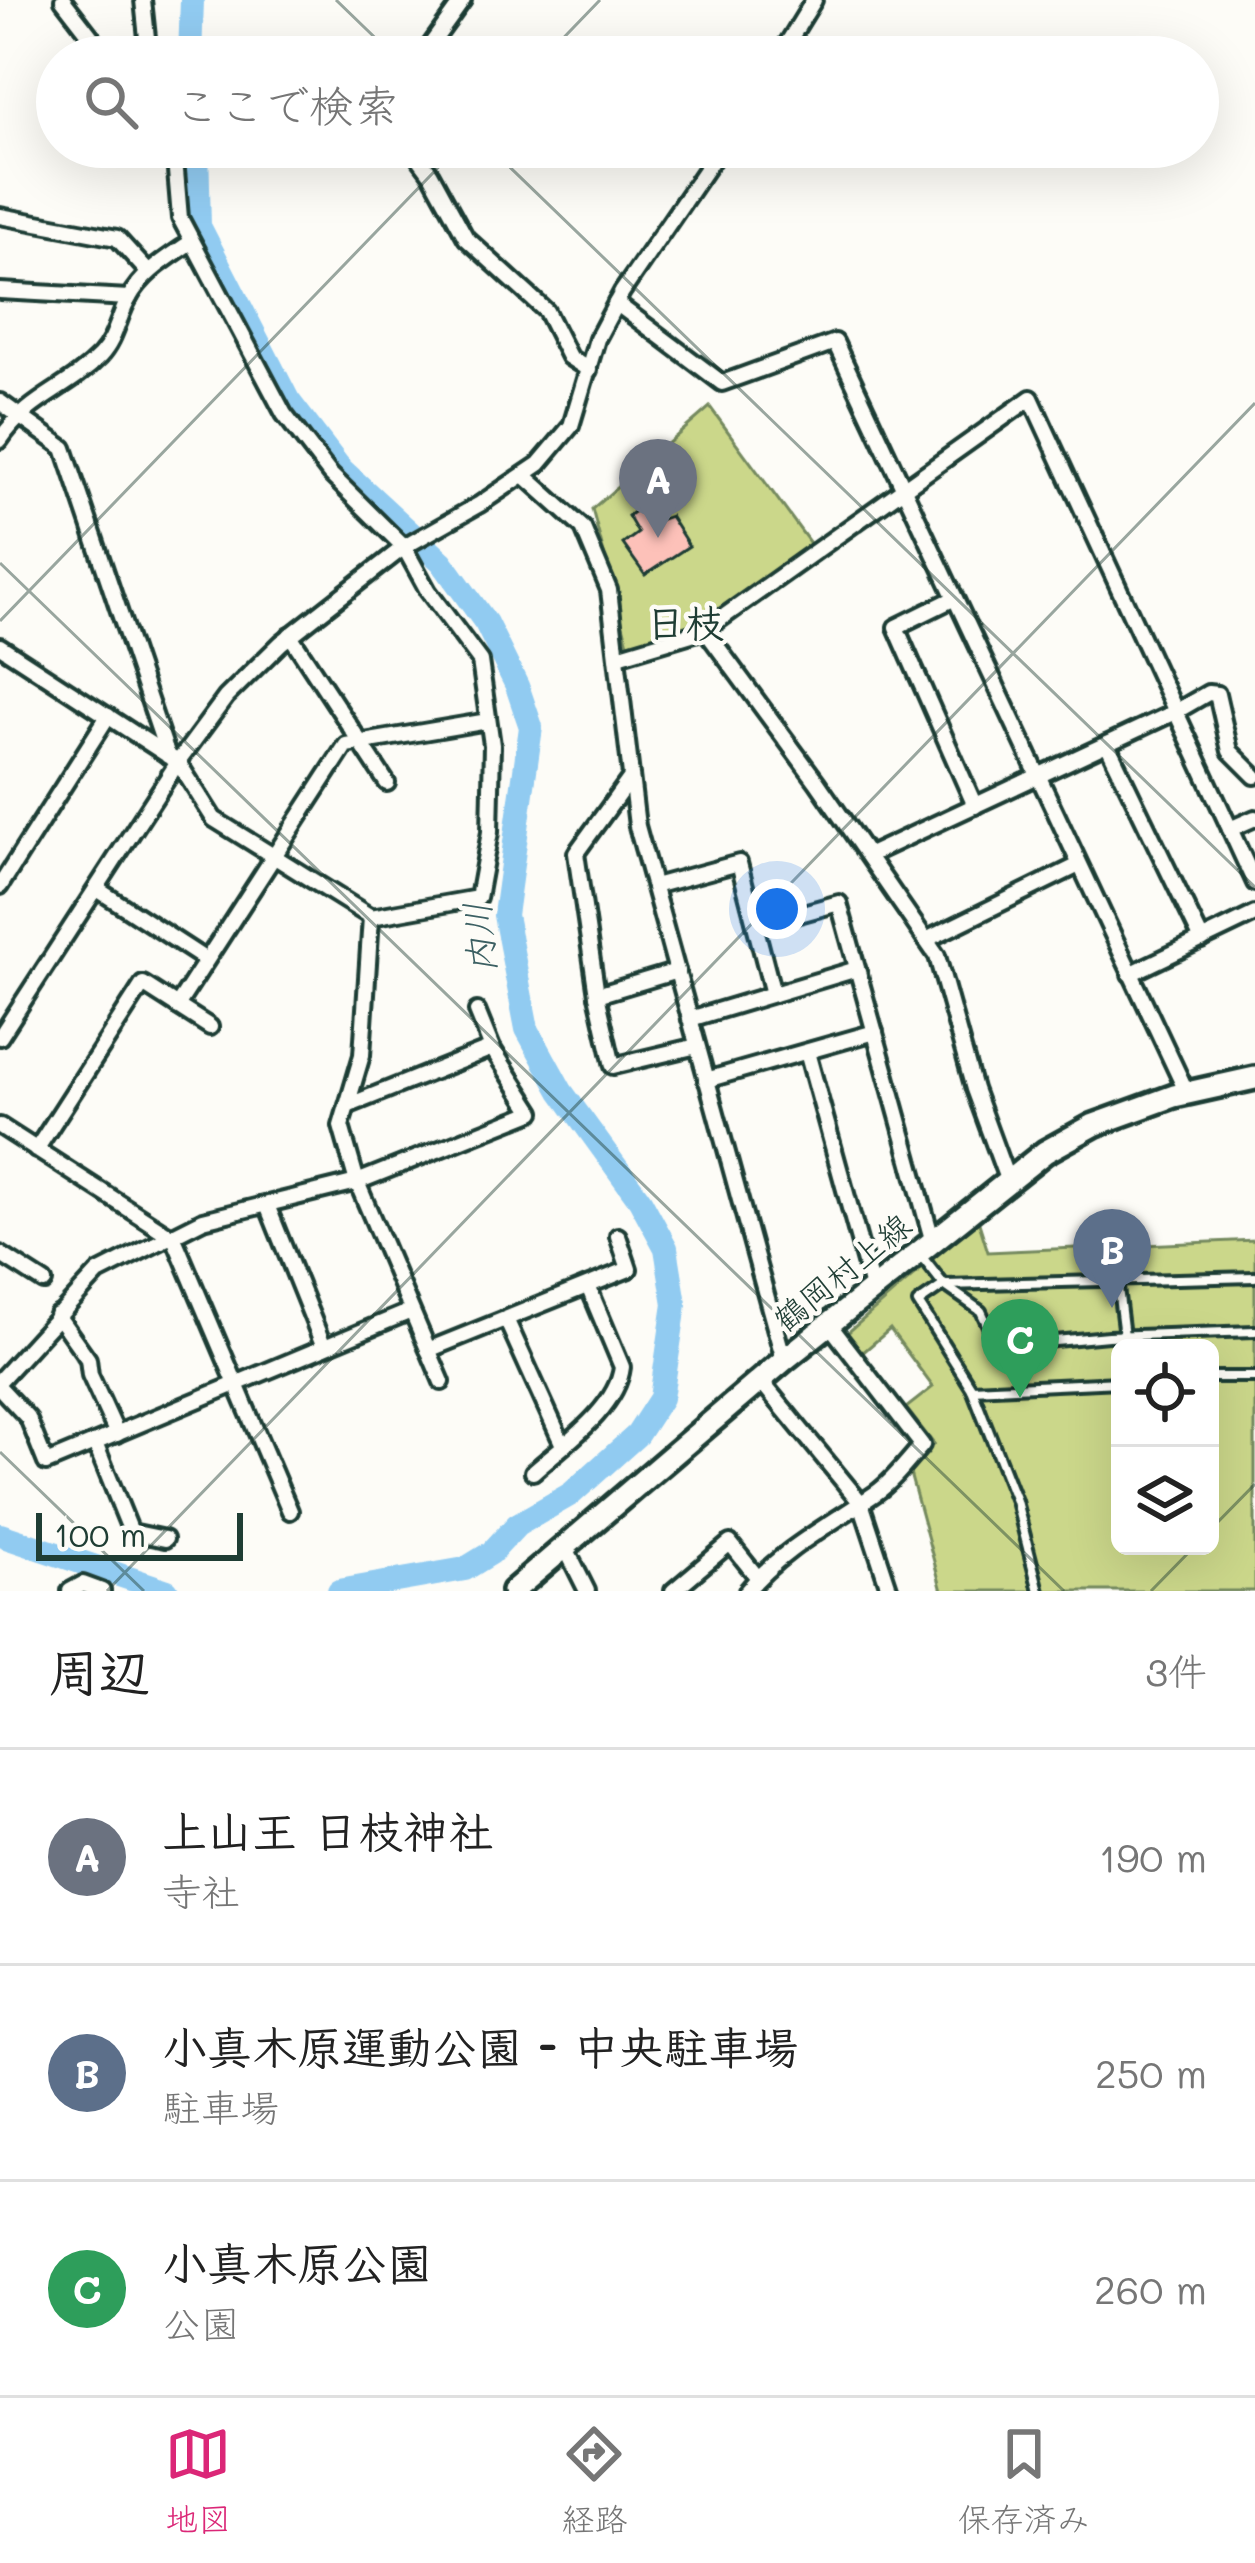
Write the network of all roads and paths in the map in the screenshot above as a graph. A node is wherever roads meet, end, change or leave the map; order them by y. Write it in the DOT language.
graph roads {
  1 [pos="62,0"];
  2 [pos="143,0"];
  3 [pos="463,0"];
  4 [pos="814,0"];
  5 [pos="90,36"];
  6 [pos="147,36"];
  7 [pos="437,36"];
  8 [pos="792,36"];
  9 [pos="176,168"];
  10 [pos="427,168"];
  11 [pos="707,168"];
  12 [pos="0,216"];
  13 [pos="191,242"];
  14 [pos="148,272"];
  15 [pos="0,291"];
  16 [pos="129,298"];
  17 [pos="616,303"];
  18 [pos="589,370"];
  19 [pos="0,402"];
  20 [pos="18,414"];
  21 [pos="0,440"];
  22 [pos="524,475"];
  23 [pos="902,490"];
  24 [pos="404,547"];
  25 [pos="953,599"];
  26 [pos="705,630"];
  27 [pos="290,635"];
  28 [pos="0,646"];
  29 [pos="618,656"];
  30 [pos="1177,711"];
  31 [pos="108,716"];
  32 [pos="488,721"];
  33 [pos="359,741"];
  34 [pos="1107,744"];
  35 [pos="173,759"];
  36 [pos="1255,776"];
  37 [pos="632,777"];
  38 [pos="1037,777"];
  39 [pos="387,783"];
  40 [pos="975,806"];
  41 [pos="1255,818"];
  42 [pos="1230,829"];
  43 [pos="869,855"];
  44 [pos="274,857"];
  45 [pos="1079,865"];
  46 [pos="1255,883"];
  47 [pos="0,886"];
  48 [pos="654,886"];
  49 [pos="97,889"];
  50 [pos="1255,914"];
  51 [pos="370,917"];
  52 [pos="755,926"];
  53 [pos="926,940"];
  54 [pos="1202,940"];
  55 [pos="206,960"];
  56 [pos="857,969"];
  57 [pos="676,970"];
  58 [pos="1130,974"];
  59 [pos="597,994"];
  60 [pos="773,994"];
  61 [pos="177,1006"];
  62 [pos="477,1010"];
  63 [pos="689,1019"];
  64 [pos="210,1027"];
  65 [pos="875,1032"];
  66 [pos="0,1037"];
  67 [pos="697,1046"];
  68 [pos="492,1048"];
  69 [pos="807,1052"];
  70 [pos="1255,1078"];
  71 [pos="706,1081"];
  72 [pos="1187,1093"];
  73 [pos="347,1106"];
  74 [pos="0,1126"];
  75 [pos="36,1150"];
  76 [pos="1007,1179"];
  77 [pos="357,1182"];
  78 [pos="267,1204"];
  79 [pos="618,1236"];
  80 [pos="174,1238"];
  81 [pos="925,1245"];
  82 [pos="0,1254"];
  83 [pos="1255,1277"];
  84 [pos="1117,1280"];
  85 [pos="44,1282"];
  86 [pos="944,1285"];
  87 [pos="588,1286"];
  88 [pos="872,1288"];
  89 [pos="410,1311"];
  90 [pos="57,1315"];
  91 [pos="506,1318"];
  92 [pos="828,1323"];
  93 [pos="1255,1331"];
  94 [pos="1124,1336"];
  95 [pos="324,1347"];
  96 [pos="428,1350"];
  97 [pos="784,1360"];
  98 [pos="1219,1377"];
  99 [pos="1255,1377"];
  100 [pos="1,1378"];
  101 [pos="760,1380"];
  102 [pos="442,1382"];
  103 [pos="1111,1382"];
  104 [pos="236,1384"];
  105 [pos="972,1389"];
  106 [pos="117,1434"];
  107 [pos="95,1443"];
  108 [pos="563,1445"];
  109 [pos="533,1472"];
  110 [pos="861,1503"];
  111 [pos="290,1511"];
  112 [pos="166,1539"];
  113 [pos="565,1546"];
  114 [pos="758,1578"];
  115 [pos="70,1591"];
  116 [pos="102,1591"];
  117 [pos="512,1591"];
  118 [pos="587,1591"];
  119 [pos="673,1591"];
  120 [pos="747,1591"];
  121 [pos="890,1591"];
  122 [pos="1039,1591"];
  1 -- 5 [label="street"];
  2 -- 6 [label="street"];
  3 -- 7 [label="street"];
  4 -- 8 [label="street"];
  9 -- 13 [label="street"];
  10 -- 18 [label="street"];
  11 -- 17 [label="street"];
  12 -- 14 [label="street"];
  13 -- 14 [label="street"];
  13 -- 24 [label="street"];
  14 -- 16 [label="street"];
  15 -- 16 [label="street"];
  16 -- 20 [label="street"];
  17 -- 18 [label="street"];
  17 -- 23 [label="street"];
  18 -- 22 [label="street"];
  19 -- 20 [label="street"];
  20 -- 21 [label="street"];
  20 -- 35 [label="street"];
  22 -- 24 [label="street"];
  22 -- 29 [label="street"];
  23 -- 25 [label="street"];
  23 -- 26 [label="street"];
  23 -- 30 [label="street"];
  24 -- 27 [label="street"];
  24 -- 32 [label="street"];
  25 -- 38 [label="street"];
  25 -- 40 [label="street"];
  26 -- 29 [label="street"];
  26 -- 43 [label="street"];
  27 -- 33 [label="street"];
  27 -- 35 [label="street"];
  28 -- 31 [label="street"];
  29 -- 37 [label="street"];
  30 -- 34 [label="street"];
  30 -- 36 [label="street"];
  30 -- 42 [label="street"];
  31 -- 35 [label="street"];
  31 -- 47 [label="street"];
  32 -- 33 [label="street"];
  32 -- 51 [label="street"];
  33 -- 39 [label="street"];
  33 -- 44 [label="street"];
  34 -- 38 [label="street"];
  34 -- 54 [label="street"];
  35 -- 44 [label="street"];
  35 -- 49 [label="street"];
  37 -- 48 [label="street"];
  37 -- 59 [label="street"];
  38 -- 40 [label="street"];
  38 -- 45 [label="street"];
  40 -- 43 [label="street"];
  41 -- 42 [label="street"];
  42 -- 46 [label="street"];
  43 -- 53 [label="street"];
  44 -- 51 [label="street"];
  44 -- 55 [label="street"];
  45 -- 53 [label="street"];
  45 -- 58 [label="street"];
  48 -- 52 [label="street"];
  48 -- 57 [label="street"];
  49 -- 55 [label="street"];
  49 -- 66 [label="street"];
  50 -- 54 [label="street"];
  51 -- 73 [label="street"];
  52 -- 56 [label="street"];
  52 -- 60 [label="street"];
  53 -- 76 [label="street"];
  54 -- 58 [label="street"];
  55 -- 61 [label="street"];
  56 -- 60 [label="street"];
  56 -- 65 [label="street"];
  57 -- 59 [label="street"];
  57 -- 63 [label="street"];
  58 -- 72 [label="street"];
  59 -- 67 [label="street"];
  60 -- 63 [label="street"];
  61 -- 64 [label="street"];
  61 -- 75 [label="street"];
  62 -- 68 [label="street"];
  63 -- 67 [label="street"];
  65 -- 69 [label="street"];
  65 -- 81 [label="street"];
  67 -- 71 [label="street"];
  68 -- 73 [label="street"];
  68 -- 77 [label="street"];
  69 -- 71 [label="street"];
  69 -- 88 [label="street"];
  70 -- 72 [label="main road, 鶴岡村上線"];
  71 -- 97 [label="street"];
  72 -- 76 [label="main road, 鶴岡村上線"];
  73 -- 77 [label="street"];
  74 -- 75 [label="street"];
  75 -- 80 [label="street"];
  76 -- 81 [label="main road, 鶴岡村上線"];
  77 -- 78 [label="street"];
  77 -- 89 [label="street"];
  78 -- 80 [label="street"];
  78 -- 95 [label="street"];
  79 -- 87 [label="street"];
  80 -- 90 [label="street"];
  80 -- 104 [label="street"];
  81 -- 86 [label="lane"];
  81 -- 88 [label="main road, 鶴岡村上線"];
  82 -- 85 [label="street"];
  83 -- 84 [label="lane"];
  84 -- 86 [label="lane"];
  84 -- 94 [label="lane"];
  86 -- 94 [label="lane"];
  86 -- 105 [label="lane"];
  87 -- 91 [label="street"];
  87 -- 108 [label="street"];
  88 -- 92 [label="main road, 鶴岡村上線"];
  89 -- 95 [label="street"];
  89 -- 96 [label="street"];
  90 -- 100 [label="street"];
  90 -- 106 [label="street"];
  91 -- 96 [label="street"];
  91 -- 108 [label="street"];
  92 -- 97 [label="main road, 鶴岡村上線"];
  92 -- 110 [label="street"];
  93 -- 94 [label="lane"];
  95 -- 104 [label="street"];
  96 -- 102 [label="street"];
  97 -- 101 [label="main road, 鶴岡村上線"];
  98 -- 99 [label="lane"];
  100 -- 107 [label="street"];
  101 -- 110 [label="street"];
  101 -- 113 [label="main road, 鶴岡村上線"];
  103 -- 105 [label="lane"];
  104 -- 106 [label="street"];
  104 -- 111 [label="street"];
  105 -- 122 [label="lane"];
  106 -- 107 [label="street"];
  107 -- 112 [label="street"];
  108 -- 109 [label="street"];
  110 -- 114 [label="street"];
  110 -- 121 [label="street"];
  113 -- 117 [label="main road, 鶴岡村上線"];
  113 -- 118 [label="street"];
  114 -- 119 [label="street"];
  114 -- 120 [label="street"];
  115 -- 116 [label="street"];
}
